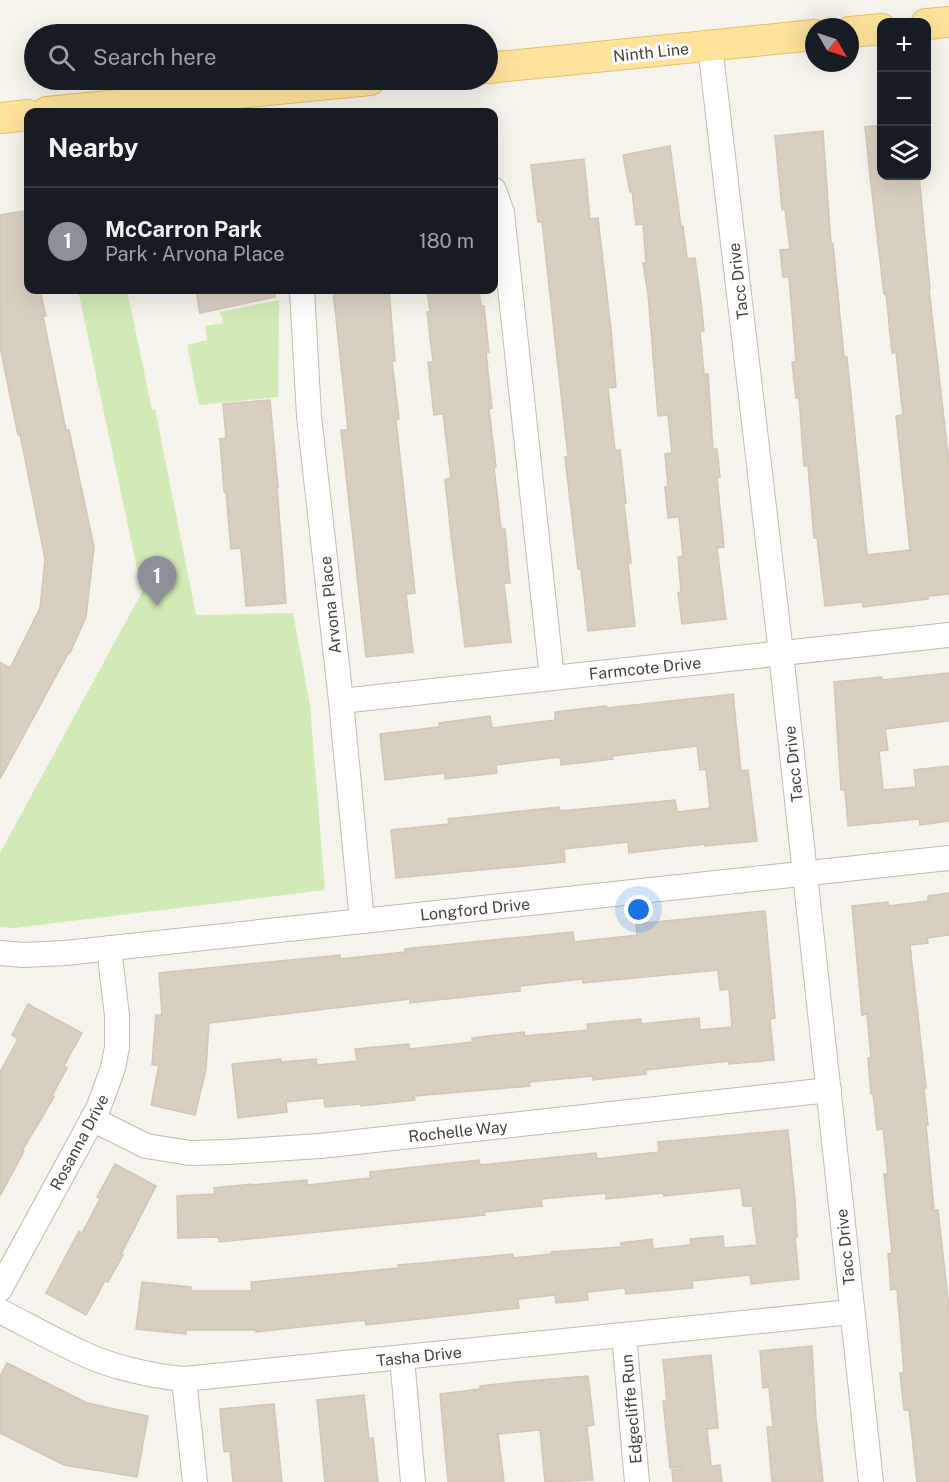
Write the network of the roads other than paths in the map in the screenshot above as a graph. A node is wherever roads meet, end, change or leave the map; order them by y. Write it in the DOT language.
graph roads {
  1 [pos="949,22"];
  2 [pos="931,24"];
  3 [pos="877,29"];
  4 [pos="859,31"];
  5 [pos="805,36"];
  6 [pos="710,46"];
  7 [pos="498,67"];
  8 [pos="269,90"];
  9 [pos="87,108"];
  10 [pos="24,115"];
  11 [pos="0,118"];
  12 [pos="498,202"];
  13 [pos="302,294"];
  14 [pos="949,635"];
  15 [pos="781,653"];
  16 [pos="552,678"];
  17 [pos="341,701"];
  18 [pos="949,858"];
  19 [pos="805,873"];
  20 [pos="362,921"];
  21 [pos="108,948"];
  22 [pos="0,953"];
  23 [pos="829,1090"];
  24 [pos="92,1119"];
  25 [pos="0,1289"];
  26 [pos="0,1311"];
  27 [pos="851,1312"];
  28 [pos="624,1335"];
  29 [pos="402,1358"];
  30 [pos="184,1379"];
  31 [pos="195,1482"];
  32 [pos="413,1482"];
  33 [pos="637,1482"];
  34 [pos="871,1482"];
  1 -- 2 [label="main road"];
  3 -- 4 [label="main road"];
  5 -- 6 [label="main road, Ninth Line"];
  6 -- 7 [label="main road, Ninth Line"];
  6 -- 15 [label="street, Tacc Drive"];
  8 -- 9 [label="main road"];
  10 -- 11 [label="main road"];
  12 -- 16 [label="street"];
  13 -- 17 [label="street, Arvona Place"];
  14 -- 15 [label="street, Farmcote Drive"];
  15 -- 16 [label="street, Farmcote Drive"];
  15 -- 19 [label="street, Tacc Drive"];
  16 -- 17 [label="street, Farmcote Drive"];
  17 -- 20 [label="street, Arvona Place"];
  18 -- 19 [label="street, Longford Drive"];
  19 -- 20 [label="street, Longford Drive"];
  19 -- 23 [label="street, Tacc Drive"];
  20 -- 21 [label="street, Longford Drive"];
  21 -- 22 [label="street, Longford Drive"];
  21 -- 24 [label="street, Rosanna Drive"];
  23 -- 24 [label="street, Rochelle Way"];
  23 -- 27 [label="street, Tacc Drive"];
  24 -- 25 [label="street, Rosanna Drive"];
  26 -- 30 [label="street, Tasha Drive"];
  27 -- 28 [label="street, Tasha Drive"];
  27 -- 34 [label="street, Tacc Drive"];
  28 -- 29 [label="street, Tasha Drive"];
  28 -- 33 [label="street, Edgecliffe Run"];
  29 -- 30 [label="street, Tasha Drive"];
  29 -- 32 [label="street"];
  30 -- 31 [label="street"];
}
